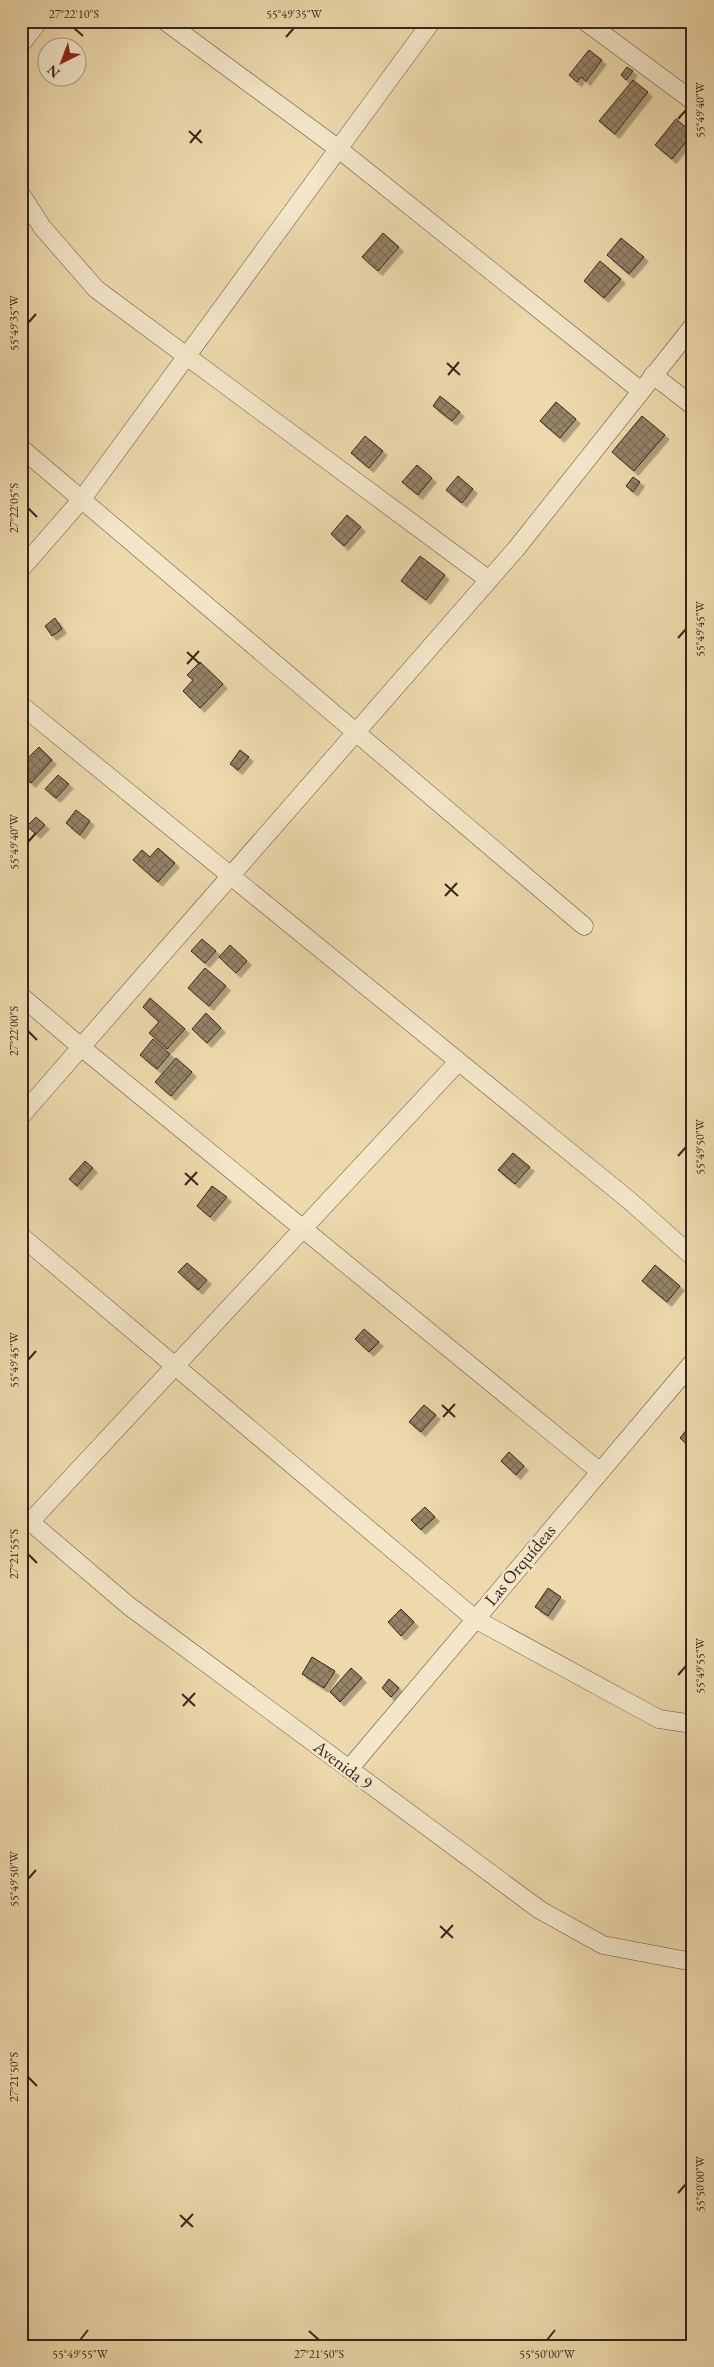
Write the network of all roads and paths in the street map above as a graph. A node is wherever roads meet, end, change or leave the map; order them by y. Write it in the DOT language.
graph roads {
  1 [pos="39,21"];
  2 [pos="165,21"];
  3 [pos="432,21"];
  4 [pos="585,21"];
  5 [pos="21,44"];
  6 [pos="693,101"];
  7 [pos="340,150"];
  8 [pos="21,194"];
  9 [pos="693,326"];
  10 [pos="187,357"];
  11 [pos="654,375"];
  12 [pos="641,391"];
  13 [pos="693,406"];
  14 [pos="21,448"];
  15 [pos="82,499"];
  16 [pos="21,568"];
  17 [pos="489,580"];
  18 [pos="21,705"];
  19 [pos="355,733"];
  20 [pos="230,876"];
  21 [pos="584,926"];
  22 [pos="21,996"];
  23 [pos="81,1047"];
  24 [pos="458,1062"];
  25 [pos="21,1116"];
  26 [pos="303,1228"];
  27 [pos="21,1236"];
  28 [pos="693,1257"];
  29 [pos="693,1362"];
  30 [pos="175,1366"];
  31 [pos="600,1470"];
  32 [pos="26,1518"];
  33 [pos="475,1619"];
  34 [pos="693,1724"];
  35 [pos="349,1769"];
  36 [pos="693,1962"];
  1 -- 5 [label="street"];
  2 -- 7 [label="street"];
  3 -- 7 [label="street"];
  4 -- 6 [label="street"];
  7 -- 10 [label="street"];
  7 -- 12 [label="street"];
  8 -- 10 [label="street"];
  9 -- 11 [label="street"];
  10 -- 15 [label="street"];
  10 -- 17 [label="street"];
  11 -- 12 [label="street"];
  11 -- 13 [label="street"];
  12 -- 17 [label="street"];
  14 -- 15 [label="street"];
  15 -- 16 [label="street"];
  15 -- 19 [label="street"];
  17 -- 19 [label="street"];
  18 -- 20 [label="street"];
  19 -- 20 [label="street"];
  19 -- 21 [label="street"];
  20 -- 23 [label="street"];
  20 -- 24 [label="street"];
  22 -- 23 [label="street"];
  23 -- 25 [label="street"];
  23 -- 26 [label="street"];
  24 -- 26 [label="street"];
  24 -- 28 [label="street"];
  26 -- 30 [label="street"];
  26 -- 31 [label="street"];
  27 -- 30 [label="street"];
  29 -- 31 [label="street, Las Orquídeas"];
  30 -- 32 [label="street"];
  30 -- 33 [label="street"];
  31 -- 33 [label="street, Las Orquídeas"];
  32 -- 35 [label="street, Avenida 9"];
  33 -- 34 [label="street"];
  33 -- 35 [label="street, Las Orquídeas"];
  35 -- 36 [label="street, Avenida 9"];
}
